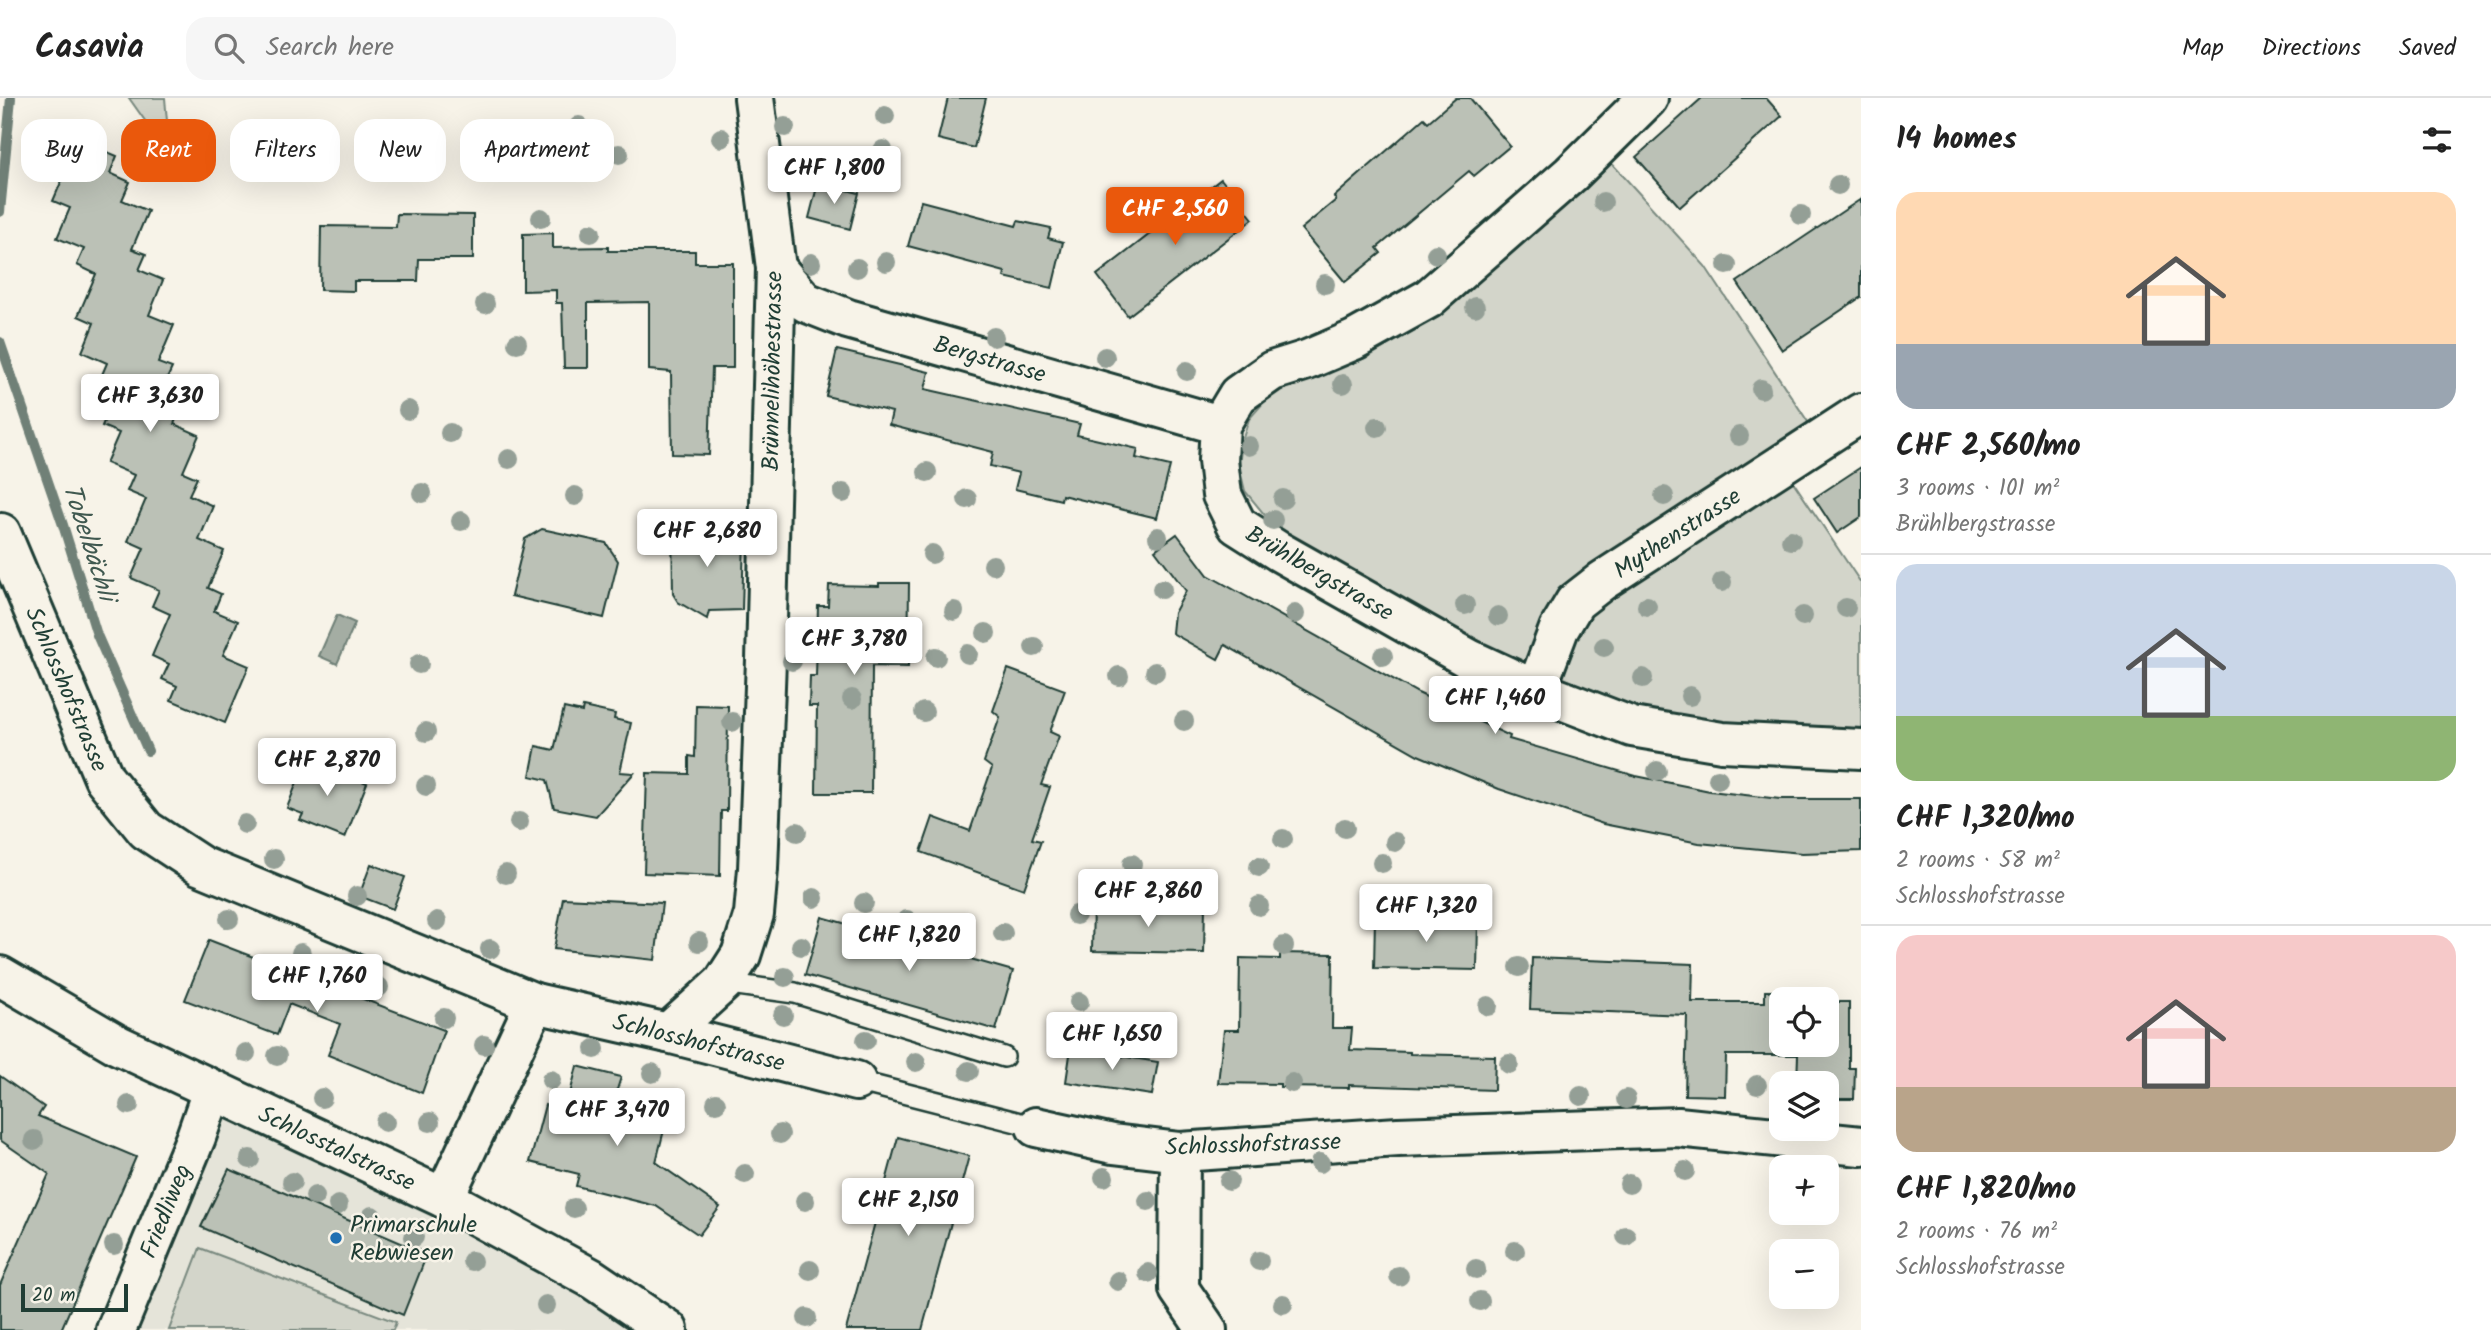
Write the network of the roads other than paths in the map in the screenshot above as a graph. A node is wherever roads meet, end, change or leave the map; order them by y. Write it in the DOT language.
graph roads {
  1 [pos="754,98"];
  2 [pos="1648,98"];
  3 [pos="776,268"];
  4 [pos="1861,413"];
  5 [pos="1220,425"];
  6 [pos="1,533"];
  7 [pos="1536,690"];
  8 [pos="1861,749"];
  9 [pos="0,976"];
  10 [pos="723,983"];
  11 [pos="535,1003"];
  12 [pos="668,1033"];
  13 [pos="1004,1057"];
  14 [pos="856,1082"];
  15 [pos="212,1091"];
  16 [pos="1036,1127"];
  17 [pos="1861,1146"];
  18 [pos="1180,1152"];
  19 [pos="444,1198"];
  20 [pos="116,1330"];
  21 [pos="668,1330"];
  22 [pos="1207,1330"];
  1 -- 3 [label="street, Brünnelihöhestrasse"];
  2 -- 5 [label="street, Brühlbergstrasse"];
  3 -- 5 [label="street, Bergstrasse"];
  3 -- 10 [label="street, Brünnelihöhestrasse"];
  4 -- 7 [label="street, Mythenstrasse"];
  5 -- 7 [label="street, Brühlbergstrasse"];
  6 -- 11 [label="street, Schlosshofstrasse"];
  7 -- 8 [label="street, Brühlbergstrasse"];
  9 -- 15 [label="street, Schlosstalstrasse"];
  10 -- 12 [label="street, Brünnelihöhestrasse"];
  10 -- 13 [label="lane"];
  11 -- 12 [label="street, Schlosshofstrasse"];
  11 -- 19 [label="street"];
  12 -- 14 [label="street, Schlosshofstrasse"];
  14 -- 16 [label="lane, Schlosshofstrasse"];
  15 -- 19 [label="street, Schlosstalstrasse"];
  15 -- 20 [label="street, Friedliweg"];
  16 -- 18 [label="street, Schlosshofstrasse"];
  17 -- 18 [label="street, Schlosshofstrasse"];
  18 -- 22 [label="street"];
  19 -- 21 [label="street, Schlosstalstrasse"];
}
